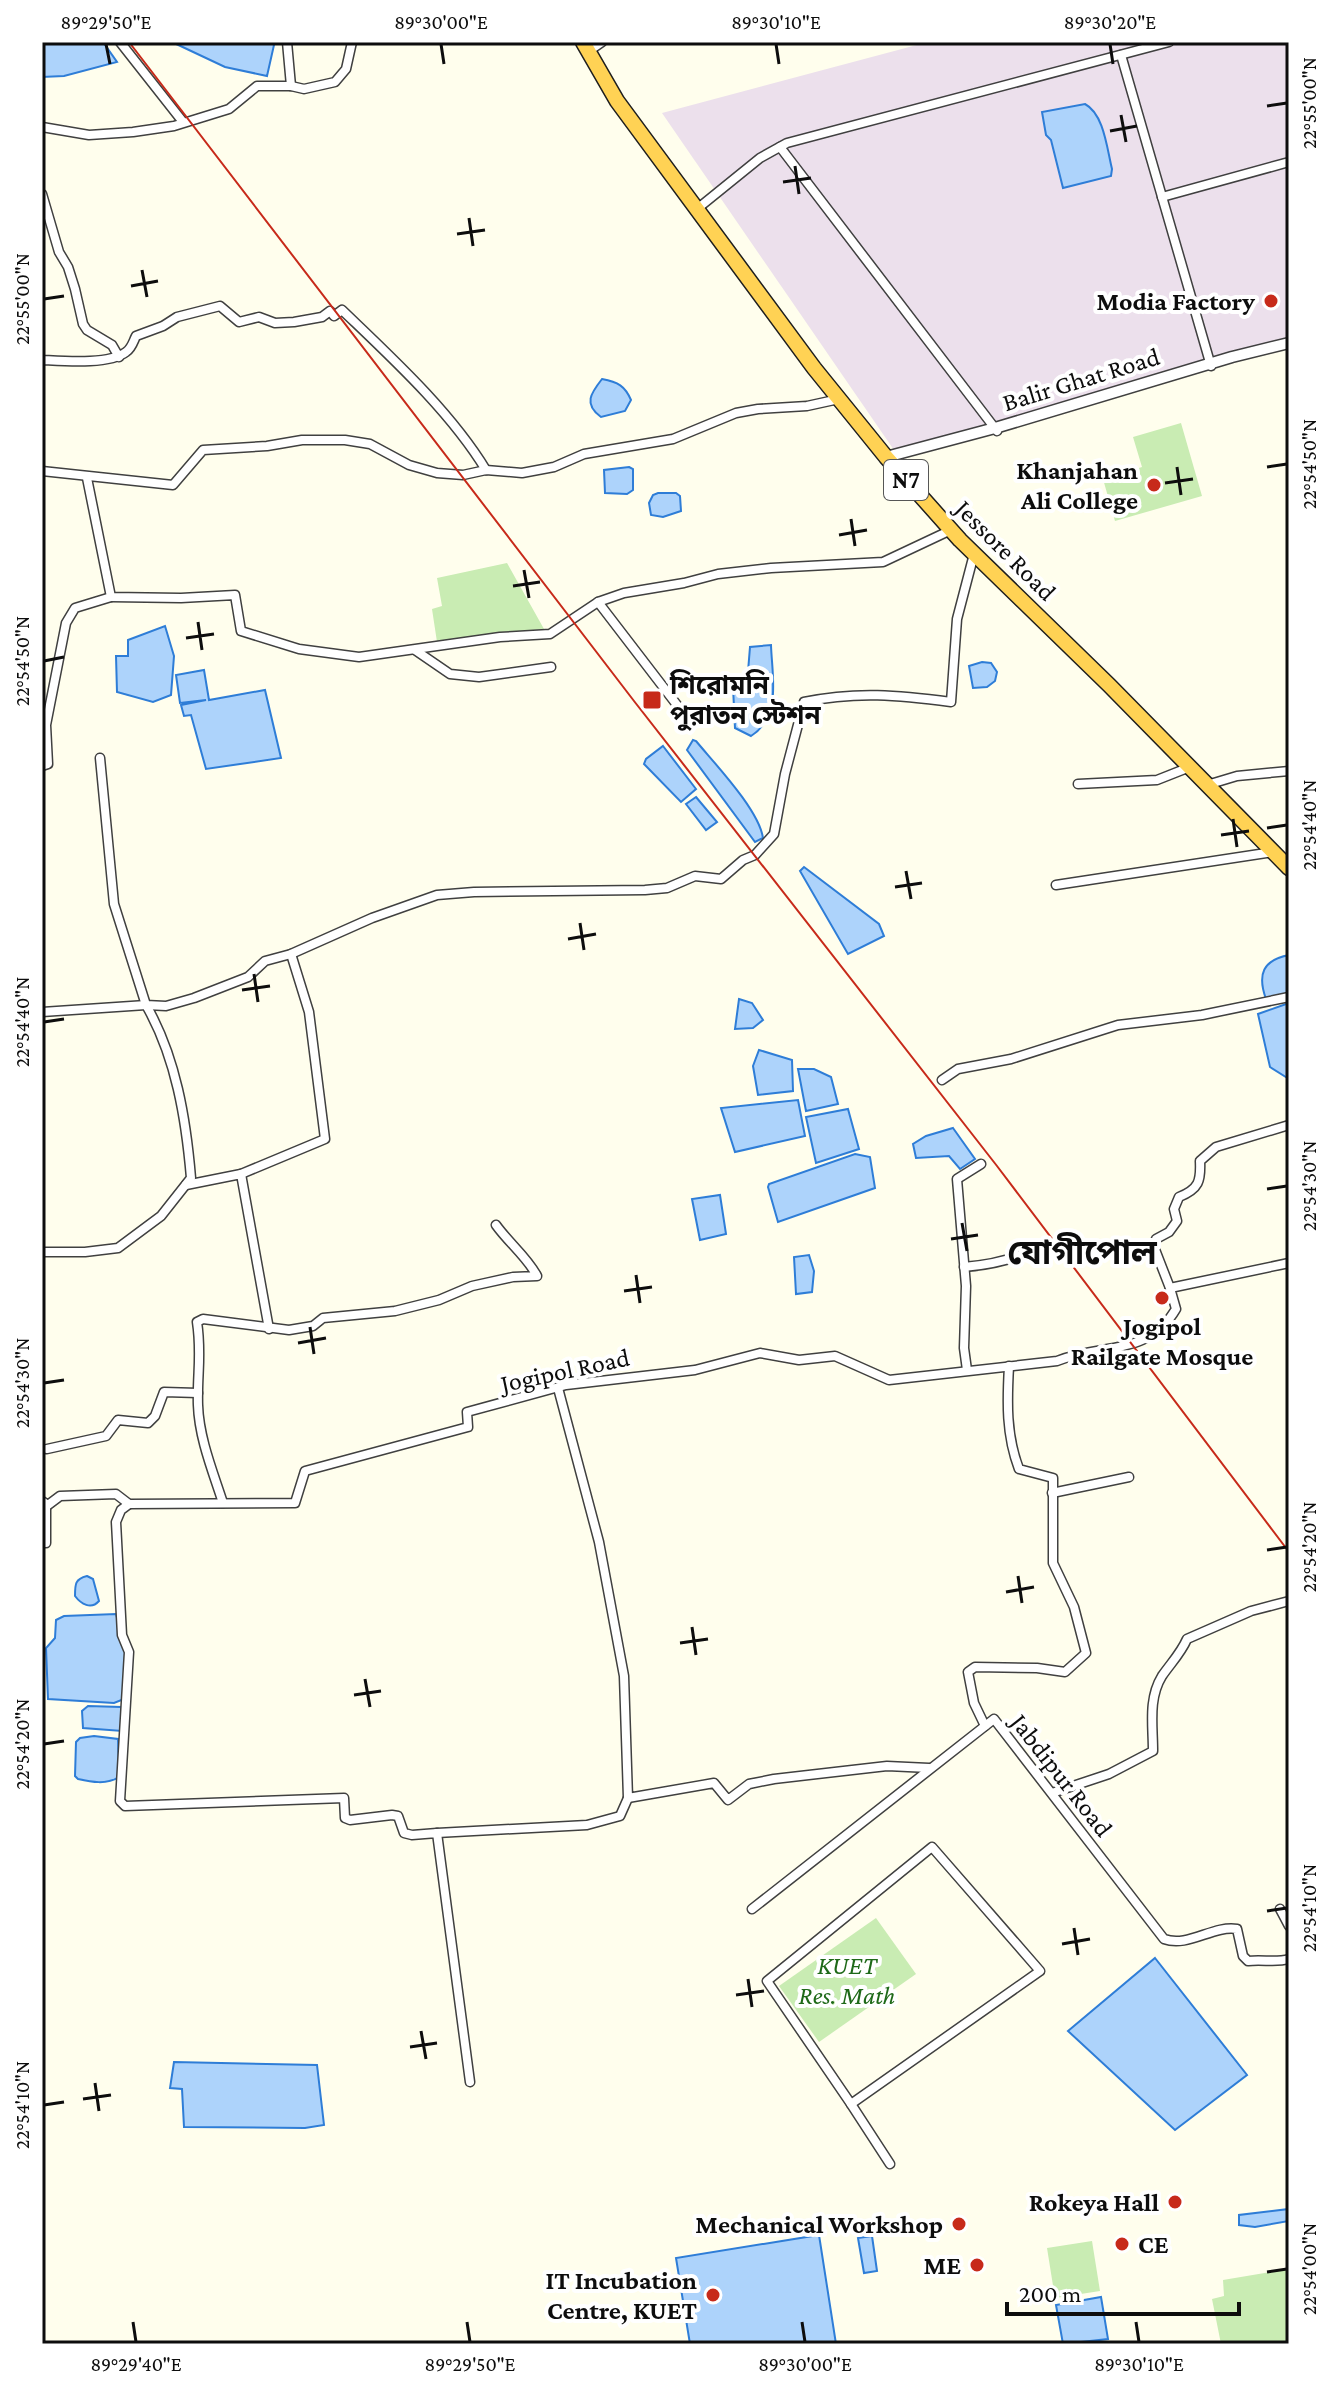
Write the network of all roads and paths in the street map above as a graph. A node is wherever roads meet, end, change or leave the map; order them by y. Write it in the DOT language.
graph roads {
  1 [pos="120,42"];
  2 [pos="287,42"];
  3 [pos="352,42"];
  4 [pos="602,42"];
  5 [pos="1169,42"];
  6 [pos="586,46"];
  7 [pos="1121,55"];
  8 [pos="291,86"];
  9 [pos="183,122"];
  10 [pos="42,127"];
  11 [pos="780,147"];
  12 [pos="1289,162"];
  13 [pos="42,194"];
  14 [pos="1162,197"];
  15 [pos="697,209"];
  16 [pos="1289,345"];
  17 [pos="119,357"];
  18 [pos="42,360"];
  19 [pos="1210,365"];
  20 [pos="839,399"];
  21 [pos="996,429"];
  22 [pos="887,458"];
  23 [pos="486,470"];
  24 [pos="42,471"];
  25 [pos="87,478"];
  26 [pos="951,530"];
  27 [pos="974,553"];
  28 [pos="111,597"];
  29 [pos="598,602"];
  30 [pos="414,650"];
  31 [pos="551,667"];
  32 [pos="687,718"];
  33 [pos="100,758"];
  34 [pos="42,766"];
  35 [pos="1190,767"];
  36 [pos="1289,771"];
  37 [pos="1078,784"];
  38 [pos="1207,785"];
  39 [pos="1273,852"];
  40 [pos="1289,868"];
  41 [pos="1056,885"];
  42 [pos="291,954"];
  43 [pos="1289,997"];
  44 [pos="146,1005"];
  45 [pos="42,1012"];
  46 [pos="942,1080"];
  47 [pos="1289,1125"];
  48 [pos="981,1164"];
  49 [pos="241,1174"];
  50 [pos="186,1185"];
  51 [pos="496,1225"];
  52 [pos="1042,1245"];
  53 [pos="42,1252"];
  54 [pos="1289,1263"];
  55 [pos="964,1267"];
  56 [pos="1170,1288"];
  57 [pos="269,1329"];
  58 [pos="1009,1366"];
  59 [pos="967,1370"];
  60 [pos="558,1388"];
  61 [pos="198,1393"];
  62 [pos="47,1449"];
  63 [pos="1129,1477"];
  64 [pos="1052,1493"];
  65 [pos="223,1503"];
  66 [pos="44,1504"];
  67 [pos="129,1504"];
  68 [pos="42,1543"];
  69 [pos="1289,1601"];
  70 [pos="985,1726"];
  71 [pos="930,1768"];
  72 [pos="1052,1793"];
  73 [pos="628,1798"];
  74 [pos="437,1833"];
  75 [pos="752,1909"];
  76 [pos="1280,1909"];
  77 [pos="1289,1926"];
  78 [pos="1289,1959"];
  79 [pos="470,2082"];
  80 [pos="851,2104"];
  81 [pos="890,2164"];
  1 -- 9 [label="street"];
  2 -- 8 [label="street"];
  3 -- 8 [label="street"];
  4 -- 6 [label="street"];
  5 -- 7 [label="street"];
  6 -- 15 [label="highway, Jessore Road / N7"];
  7 -- 11 [label="street"];
  7 -- 14 [label="street"];
  8 -- 9 [label="street"];
  9 -- 10 [label="street"];
  11 -- 15 [label="street"];
  11 -- 21 [label="street"];
  12 -- 14 [label="street"];
  13 -- 17 [label="street"];
  14 -- 19 [label="street"];
  15 -- 20 [label="highway, Jessore Road / N7"];
  16 -- 19 [label="street, Balir Ghat Road"];
  17 -- 18 [label="street"];
  17 -- 23 [label="street"];
  19 -- 21 [label="street, Balir Ghat Road"];
  20 -- 22 [label="highway, Jessore Road / N7"];
  20 -- 23 [label="street"];
  21 -- 22 [label="street, Balir Ghat Road"];
  22 -- 26 [label="highway, Jessore Road / N7"];
  23 -- 25 [label="street"];
  24 -- 25 [label="street"];
  25 -- 28 [label="street"];
  26 -- 27 [label="highway, Jessore Road / N7"];
  26 -- 29 [label="street"];
  27 -- 35 [label="highway, Jessore Road / N7"];
  27 -- 42 [label="street"];
  28 -- 30 [label="street"];
  28 -- 34 [label="street"];
  29 -- 30 [label="street"];
  29 -- 32 [label="street"];
  30 -- 31 [label="street"];
  33 -- 44 [label="street"];
  35 -- 37 [label="street"];
  35 -- 38 [label="highway, Jessore Road / N7"];
  36 -- 38 [label="street"];
  38 -- 39 [label="highway, Jessore Road / N7"];
  39 -- 40 [label="highway, Jessore Road / N7"];
  39 -- 41 [label="street"];
  42 -- 44 [label="street"];
  42 -- 49 [label="street"];
  43 -- 46 [label="street"];
  44 -- 45 [label="street"];
  44 -- 50 [label="street"];
  47 -- 56 [label="street"];
  48 -- 55 [label="street"];
  49 -- 50 [label="street"];
  49 -- 57 [label="street"];
  50 -- 53 [label="street"];
  51 -- 57 [label="street"];
  52 -- 55 [label="street"];
  54 -- 56 [label="street"];
  55 -- 59 [label="street"];
  56 -- 58 [label="street, Jogipol Road"];
  57 -- 61 [label="street"];
  58 -- 59 [label="street, Jogipol Road"];
  58 -- 64 [label="street"];
  59 -- 60 [label="street, Jogipol Road"];
  60 -- 65 [label="street, Jogipol Road"];
  60 -- 73 [label="street"];
  61 -- 62 [label="street"];
  61 -- 65 [label="street"];
  63 -- 64 [label="street"];
  64 -- 70 [label="street"];
  65 -- 67 [label="street, Jogipol Road"];
  66 -- 67 [label="street, Jogipol Road"];
  66 -- 68 [label="street"];
  67 -- 74 [label="street"];
  69 -- 72 [label="street"];
  70 -- 71 [label="street, Jabdipur Road"];
  70 -- 72 [label="street, Jabdipur Road"];
  71 -- 73 [label="street"];
  71 -- 75 [label="street, Jabdipur Road"];
  72 -- 78 [label="street, Jabdipur Road"];
  73 -- 74 [label="street"];
  74 -- 79 [label="street"];
  76 -- 77 [label="street"];
  80 -- 80 [label="street"];
  80 -- 81 [label="street"];
}
